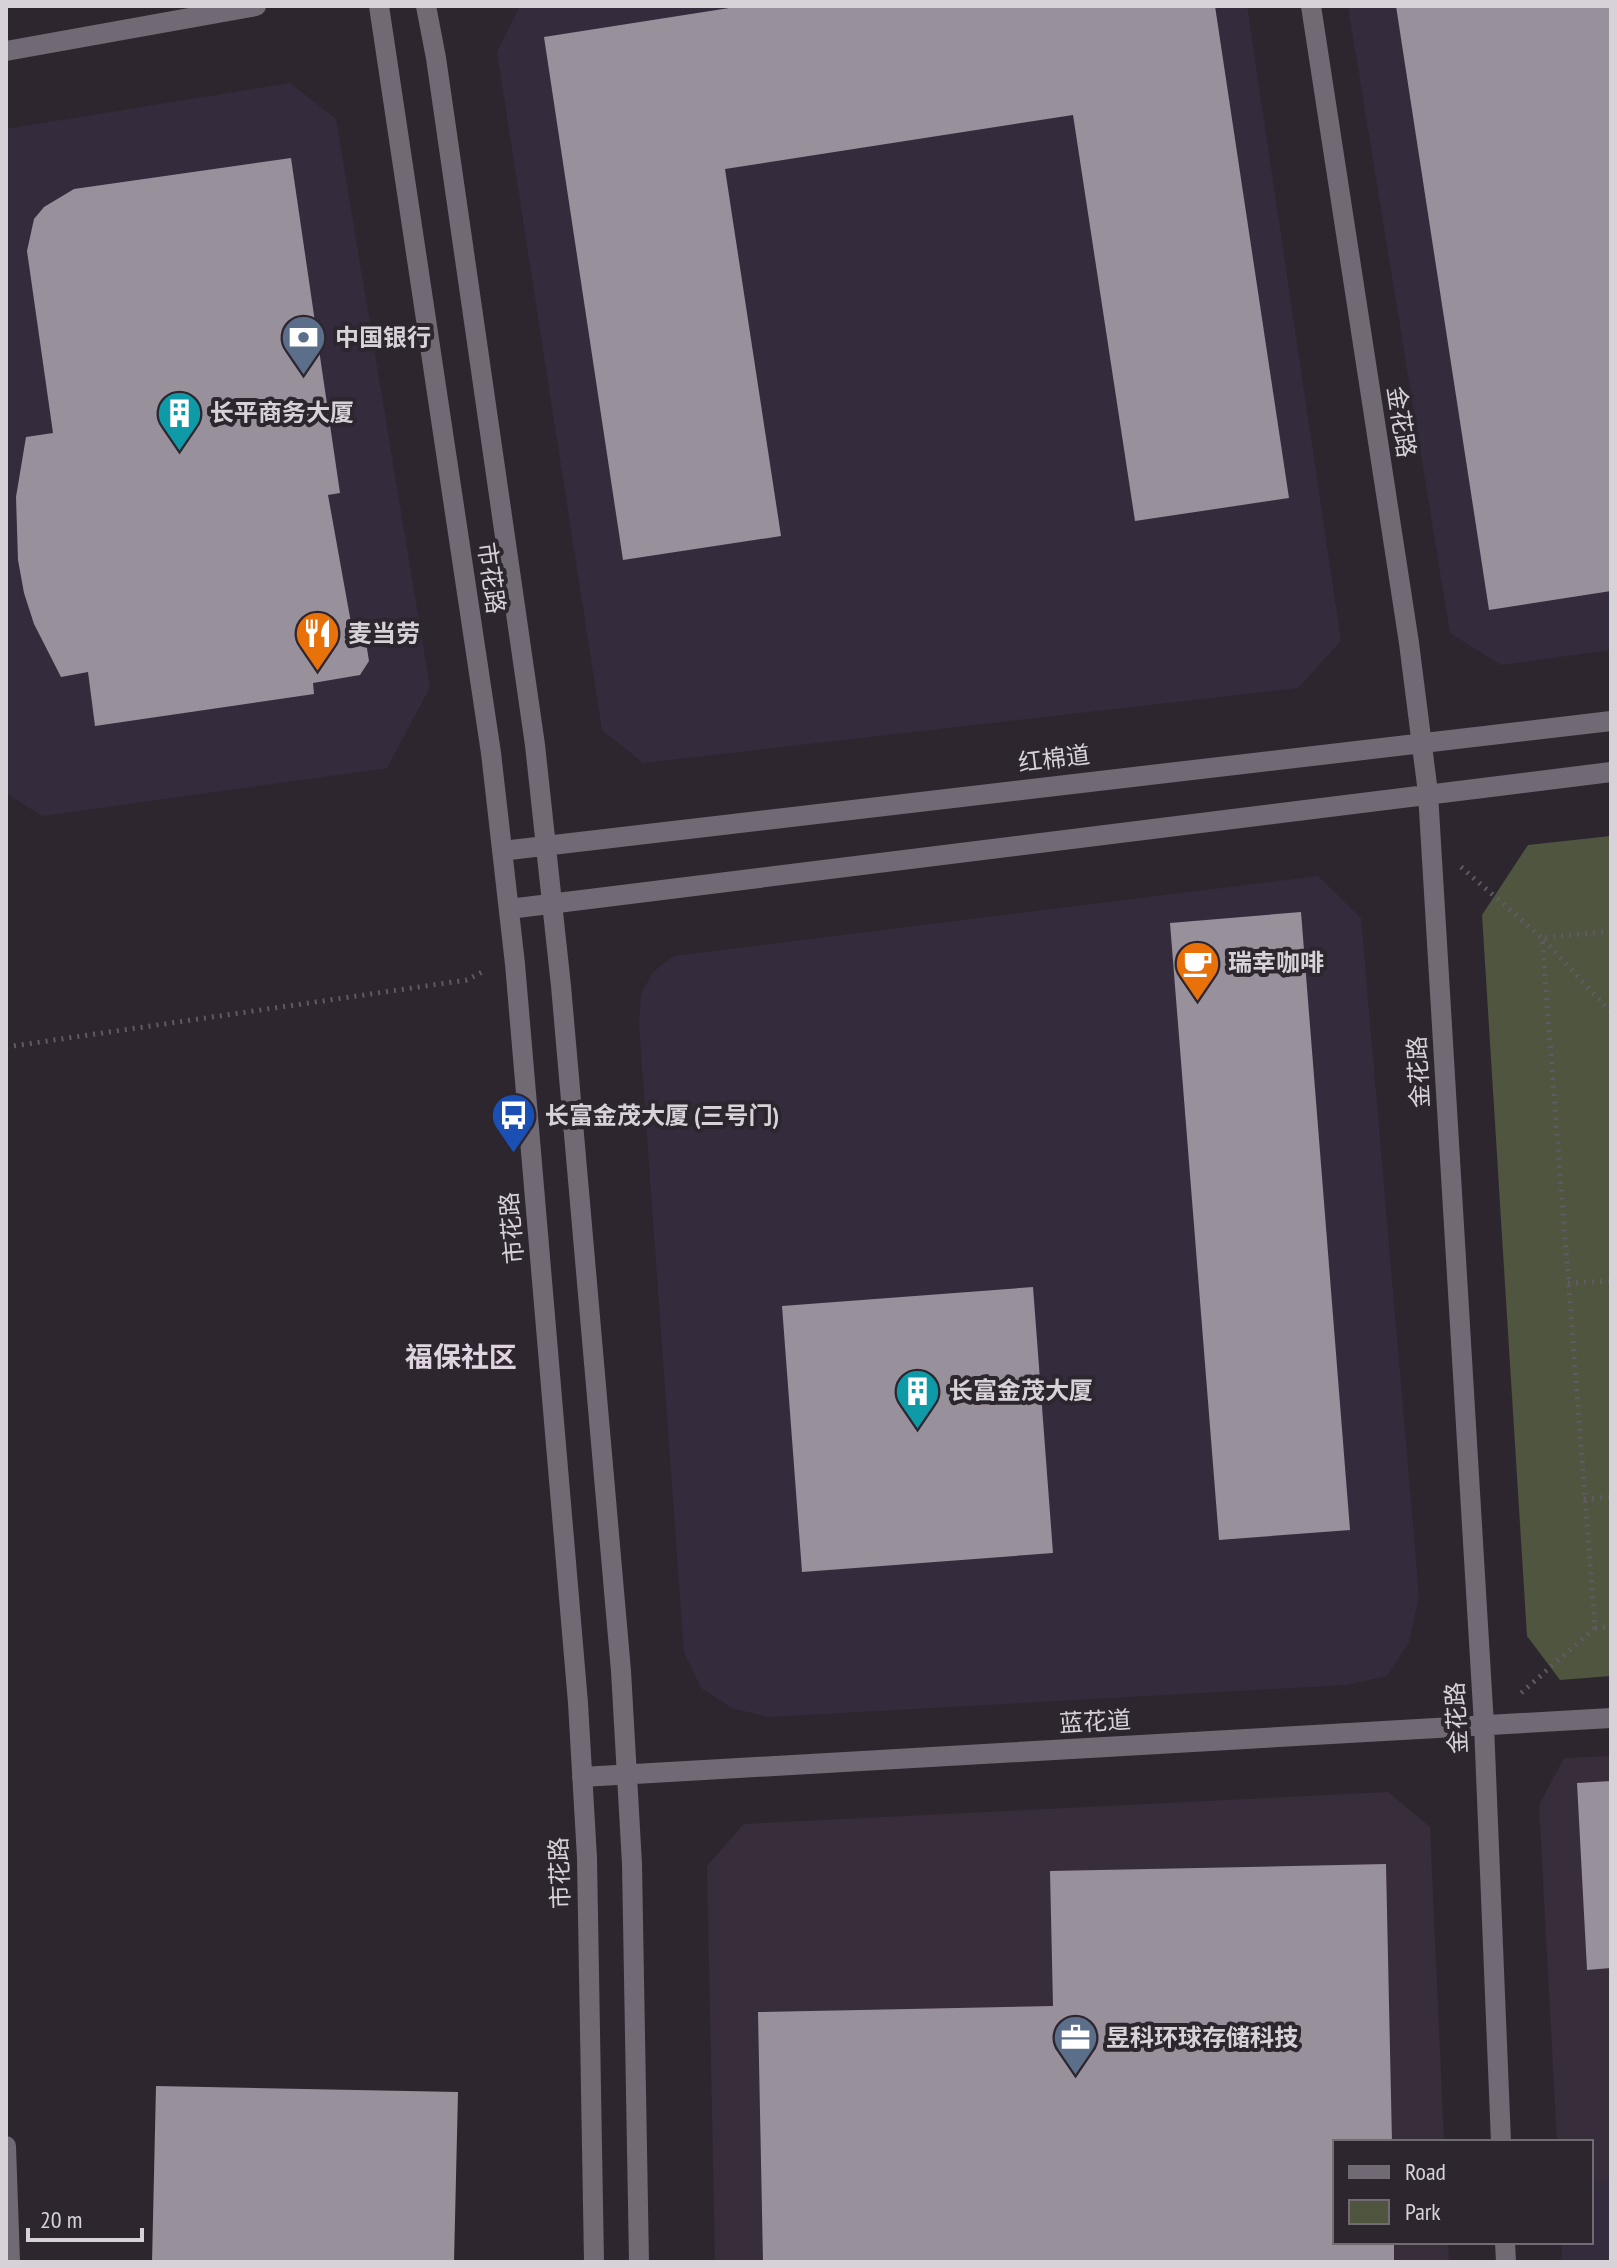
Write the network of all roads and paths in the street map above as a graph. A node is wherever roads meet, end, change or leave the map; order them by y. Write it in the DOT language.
graph roads {
  1 [pos="256,6"];
  2 [pos="379,6"];
  3 [pos="426,6"];
  4 [pos="1311,6"];
  5 [pos="6,51"];
  6 [pos="1611,721"];
  7 [pos="1423,743"];
  8 [pos="1611,772"];
  9 [pos="1428,793"];
  10 [pos="1431,840"];
  11 [pos="546,845"];
  12 [pos="502,851"];
  13 [pos="552,904"];
  14 [pos="509,909"];
  15 [pos="1611,931"];
  16 [pos="1542,938"];
  17 [pos="515,964"];
  18 [pos="1611,1012"];
  19 [pos="6,1047"];
  20 [pos="1611,1281"];
  21 [pos="1568,1283"];
  22 [pos="1611,1497"];
  23 [pos="1584,1499"];
  24 [pos="1611,1627"];
  25 [pos="1595,1628"];
  26 [pos="1611,1718"];
  27 [pos="1484,1725"];
  28 [pos="627,1773"];
  29 [pos="582,1777"];
  30 [pos="1501,2140"];
  31 [pos="6,2146"];
  32 [pos="10,2262"];
  33 [pos="594,2262"];
  34 [pos="639,2262"];
  1 -- 5 [label="main road"];
  2 -- 12 [label="main road, 市花路"];
  3 -- 11 [label="main road, 市花路"];
  4 -- 7 [label="main road, 金花路"];
  6 -- 7 [label="main road, 红棉道"];
  7 -- 9 [label="main road, 金花路"];
  7 -- 11 [label="main road, 红棉道"];
  8 -- 9 [label="main road"];
  9 -- 10 [label="main road, 金花路"];
  9 -- 13 [label="main road"];
  10 -- 16 [label="path"];
  10 -- 27 [label="main road, 金花路"];
  11 -- 12 [label="main road, 红棉道"];
  11 -- 13 [label="main road, 市花路"];
  12 -- 14 [label="main road, 市花路"];
  13 -- 14 [label="main road"];
  13 -- 28 [label="main road, 市花路"];
  14 -- 17 [label="main road, 市花路"];
  15 -- 16 [label="path"];
  16 -- 18 [label="path"];
  16 -- 21 [label="path"];
  17 -- 19 [label="path"];
  17 -- 29 [label="main road, 市花路"];
  20 -- 21 [label="path"];
  21 -- 23 [label="path"];
  22 -- 23 [label="path"];
  23 -- 25 [label="path"];
  24 -- 25 [label="path"];
  25 -- 27 [label="path"];
  26 -- 27 [label="main road, 蓝花道"];
  27 -- 28 [label="main road, 蓝花道"];
  27 -- 30 [label="main road, 金花路"];
  28 -- 29 [label="main road, 蓝花道"];
  28 -- 34 [label="main road, 市花路"];
  29 -- 33 [label="main road, 市花路"];
  31 -- 32 [label="main road"];
}
